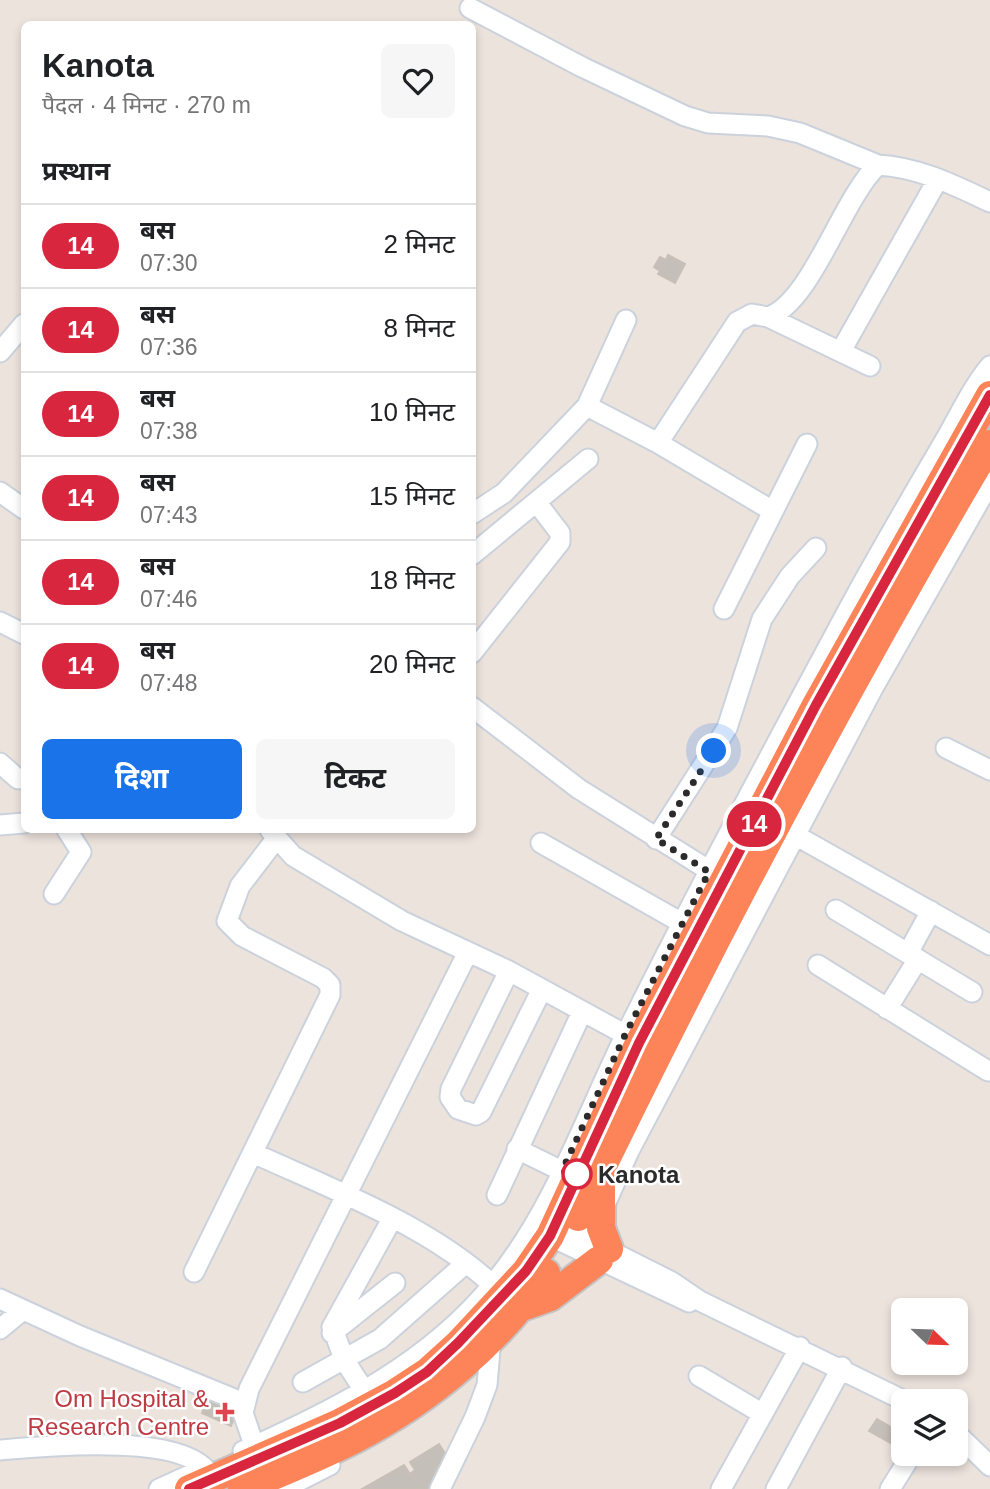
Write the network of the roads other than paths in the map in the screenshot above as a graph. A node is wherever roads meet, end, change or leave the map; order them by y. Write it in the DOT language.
graph roads {
  1 [pos="470,8"];
  2 [pos="878,165"];
  3 [pos="937,179"];
  4 [pos="990,202"];
  5 [pos="768,317"];
  6 [pos="626,320"];
  7 [pos="21,328"];
  8 [pos="841,351"];
  9 [pos="0,352"];
  10 [pos="870,366"];
  11 [pos="990,366"];
  12 [pos="990,395"];
  13 [pos="587,406"];
  14 [pos="658,443"];
  15 [pos="807,444"];
  16 [pos="990,444"];
  17 [pos="588,459"];
  18 [pos="990,482"];
  19 [pos="0,492"];
  20 [pos="537,503"];
  21 [pos="21,507"];
  22 [pos="771,510"];
  23 [pos="476,511"];
  24 [pos="816,548"];
  25 [pos="476,552"];
  26 [pos="724,609"];
  27 [pos="0,622"];
  28 [pos="21,632"];
  29 [pos="476,648"];
  30 [pos="476,710"];
  31 [pos="946,748"];
  32 [pos="0,763"];
  33 [pos="990,770"];
  34 [pos="18,779"];
  35 [pos="21,823"];
  36 [pos="0,825"];
  37 [pos="69,833"];
  38 [pos="273,834"];
  39 [pos="795,835"];
  40 [pos="656,839"];
  41 [pos="541,844"];
  42 [pos="717,876"];
  43 [pos="54,894"];
  44 [pos="836,910"];
  45 [pos="931,911"];
  46 [pos="682,923"];
  47 [pos="990,945"];
  48 [pos="468,952"];
  49 [pos="913,956"];
  50 [pos="818,965"];
  51 [pos="509,971"];
  52 [pos="542,989"];
  53 [pos="972,992"];
  54 [pos="887,1009"];
  55 [pos="582,1012"];
  56 [pos="632,1039"];
  57 [pos="988,1071"];
  58 [pos="517,1149"];
  59 [pos="253,1153"];
  60 [pos="562,1171"];
  61 [pos="601,1171"];
  62 [pos="346,1195"];
  63 [pos="497,1195"];
  64 [pos="601,1214"];
  65 [pos="392,1219"];
  66 [pos="552,1230"];
  67 [pos="604,1255"];
  68 [pos="465,1264"];
  69 [pos="194,1272"];
  70 [pos="395,1283"];
  71 [pos="507,1296"];
  72 [pos="0,1299"];
  73 [pos="23,1310"];
  74 [pos="0,1329"];
  75 [pos="332,1333"];
  76 [pos="491,1339"];
  77 [pos="800,1347"];
  78 [pos="345,1361"];
  79 [pos="842,1367"];
  80 [pos="699,1376"];
  81 [pos="303,1382"];
  82 [pos="365,1392"];
  83 [pos="891,1393"];
  84 [pos="244,1403"];
  85 [pos="763,1414"];
  86 [pos="355,1439"];
  87 [pos="968,1445"];
  88 [pos="254,1446"];
  89 [pos="0,1450"];
  90 [pos="904,1466"];
  91 [pos="990,1466"];
  92 [pos="202,1478"];
  93 [pos="303,1479"];
  94 [pos="159,1489"];
  95 [pos="242,1489"];
  96 [pos="283,1489"];
  97 [pos="324,1489"];
  98 [pos="440,1489"];
  99 [pos="722,1489"];
  100 [pos="776,1489"];
  101 [pos="890,1489"];
  1 -- 2 [label="street"];
  2 -- 3 [label="street"];
  2 -- 5 [label="street"];
  3 -- 4 [label="street"];
  3 -- 8 [label="street"];
  5 -- 8 [label="street"];
  5 -- 14 [label="street"];
  6 -- 13 [label="street"];
  7 -- 9 [label="street"];
  8 -- 10 [label="street"];
  11 -- 42 [label="street"];
  12 -- 42 [label="highway"];
  13 -- 14 [label="street"];
  13 -- 23 [label="street"];
  14 -- 22 [label="street"];
  15 -- 22 [label="street"];
  16 -- 61 [label="highway"];
  17 -- 20 [label="street"];
  18 -- 39 [label="street"];
  19 -- 21 [label="street"];
  20 -- 25 [label="street"];
  20 -- 29 [label="street"];
  22 -- 26 [label="street"];
  24 -- 40 [label="street"];
  27 -- 28 [label="street"];
  30 -- 40 [label="street"];
  31 -- 33 [label="street"];
  32 -- 34 [label="street"];
  35 -- 36 [label="street"];
  37 -- 43 [label="street"];
  38 -- 48 [label="street"];
  38 -- 59 [label="street"];
  39 -- 45 [label="street"];
  39 -- 64 [label="street"];
  40 -- 42 [label="street"];
  41 -- 46 [label="street"];
  42 -- 46 [label="street"];
  42 -- 56 [label="highway"];
  44 -- 49 [label="street"];
  45 -- 47 [label="street"];
  45 -- 49 [label="street"];
  46 -- 56 [label="street"];
  48 -- 51 [label="street"];
  48 -- 62 [label="street"];
  49 -- 53 [label="street"];
  49 -- 54 [label="street"];
  50 -- 54 [label="street"];
  51 -- 52 [label="street"];
  51 -- 52 [label="street"];
  52 -- 55 [label="street"];
  54 -- 57 [label="street"];
  55 -- 56 [label="street"];
  55 -- 58 [label="street"];
  56 -- 60 [label="street"];
  56 -- 66 [label="highway"];
  58 -- 60 [label="street"];
  58 -- 63 [label="street"];
  59 -- 62 [label="street"];
  59 -- 69 [label="street"];
  60 -- 66 [label="street"];
  61 -- 64 [label="highway"];
  61 -- 66 [label="highway"];
  62 -- 65 [label="street"];
  62 -- 84 [label="street"];
  64 -- 67 [label="highway"];
  65 -- 68 [label="street"];
  65 -- 75 [label="street"];
  66 -- 67 [label="street"];
  66 -- 71 [label="highway"];
  67 -- 71 [label="highway"];
  67 -- 77 [label="street"];
  68 -- 71 [label="street"];
  68 -- 78 [label="street"];
  70 -- 75 [label="street"];
  71 -- 76 [label="highway"];
  71 -- 82 [label="street"];
  71 -- 92 [label="highway"];
  72 -- 73 [label="street"];
  73 -- 74 [label="street"];
  73 -- 84 [label="street"];
  75 -- 78 [label="street"];
  76 -- 86 [label="highway"];
  76 -- 98 [label="street"];
  77 -- 79 [label="street"];
  77 -- 85 [label="street"];
  78 -- 81 [label="street"];
  78 -- 82 [label="street"];
  79 -- 83 [label="street"];
  79 -- 100 [label="street"];
  80 -- 85 [label="street"];
  82 -- 88 [label="street"];
  84 -- 88 [label="street"];
  85 -- 99 [label="street"];
  86 -- 93 [label="street"];
  86 -- 95 [label="highway"];
  87 -- 91 [label="street"];
  88 -- 92 [label="street"];
  89 -- 92 [label="street"];
  90 -- 101 [label="street"];
  92 -- 94 [label="street"];
  93 -- 96 [label="street"];
  93 -- 97 [label="street"];
}
